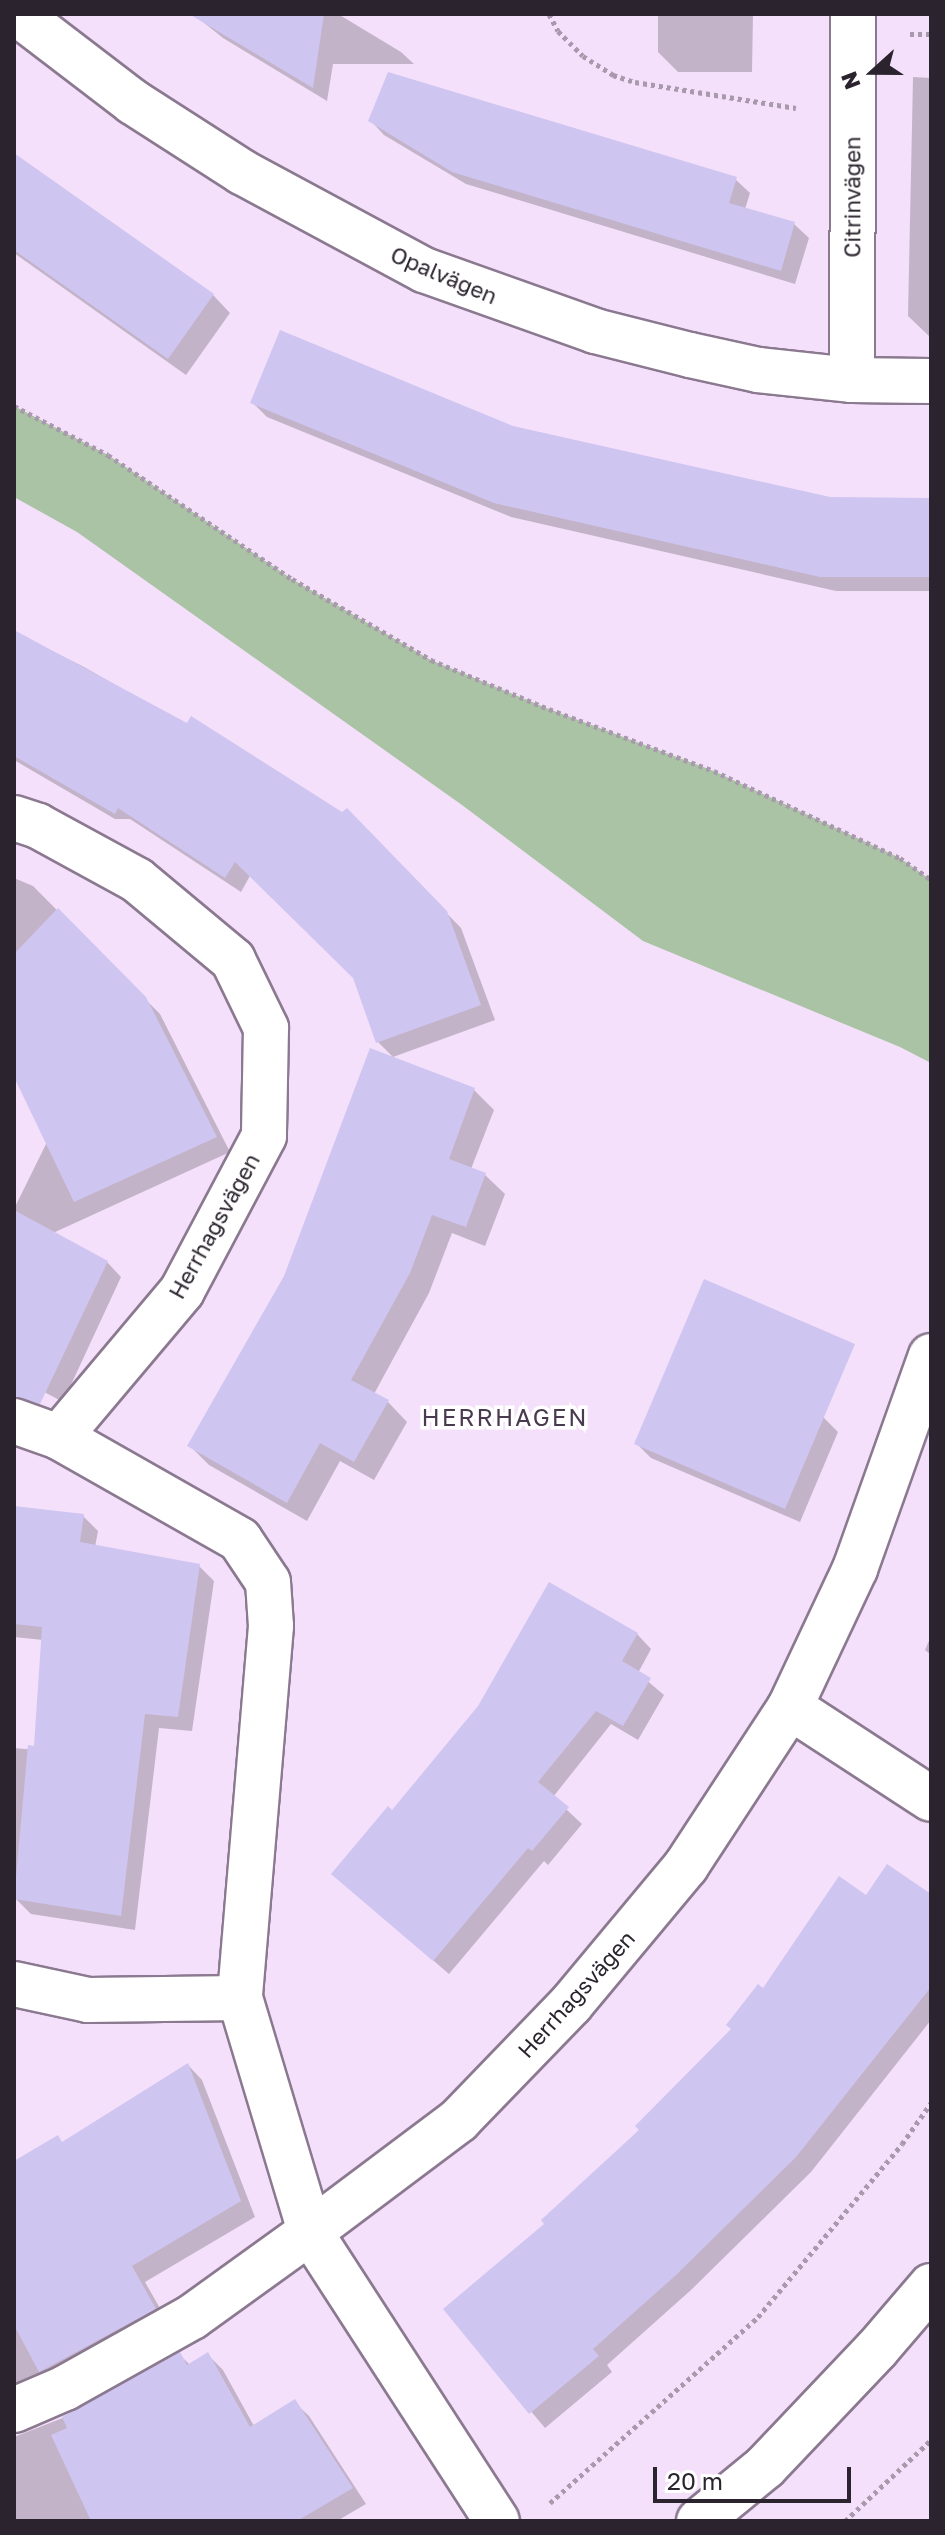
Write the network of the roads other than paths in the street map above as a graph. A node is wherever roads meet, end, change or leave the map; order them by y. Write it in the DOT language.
graph roads {
  1 [pos="18,14"];
  2 [pos="853,14"];
  3 [pos="852,380"];
  4 [pos="931,381"];
  5 [pos="14,818"];
  6 [pos="931,1356"];
  7 [pos="14,1421"];
  8 [pos="59,1437"];
  9 [pos="790,1707"];
  10 [pos="931,1799"];
  11 [pos="14,1984"];
  12 [pos="240,1998"];
  13 [pos="310,2232"];
  14 [pos="931,2286"];
  15 [pos="14,2410"];
  16 [pos="497,2521"];
  17 [pos="699,2521"];
  1 -- 3 [label="street, Opalvägen"];
  2 -- 3 [label="street, Citrinvägen"];
  3 -- 4 [label="street, Opalvägen"];
  5 -- 8 [label="street, Herrhagsvägen"];
  6 -- 9 [label="street, Herrhagsvägen"];
  7 -- 8 [label="street"];
  8 -- 12 [label="street"];
  9 -- 10 [label="street"];
  9 -- 13 [label="street, Herrhagsvägen"];
  11 -- 12 [label="street"];
  12 -- 13 [label="street"];
  13 -- 15 [label="street, Herrhagsvägen"];
  13 -- 16 [label="street"];
  14 -- 17 [label="street"];
}
